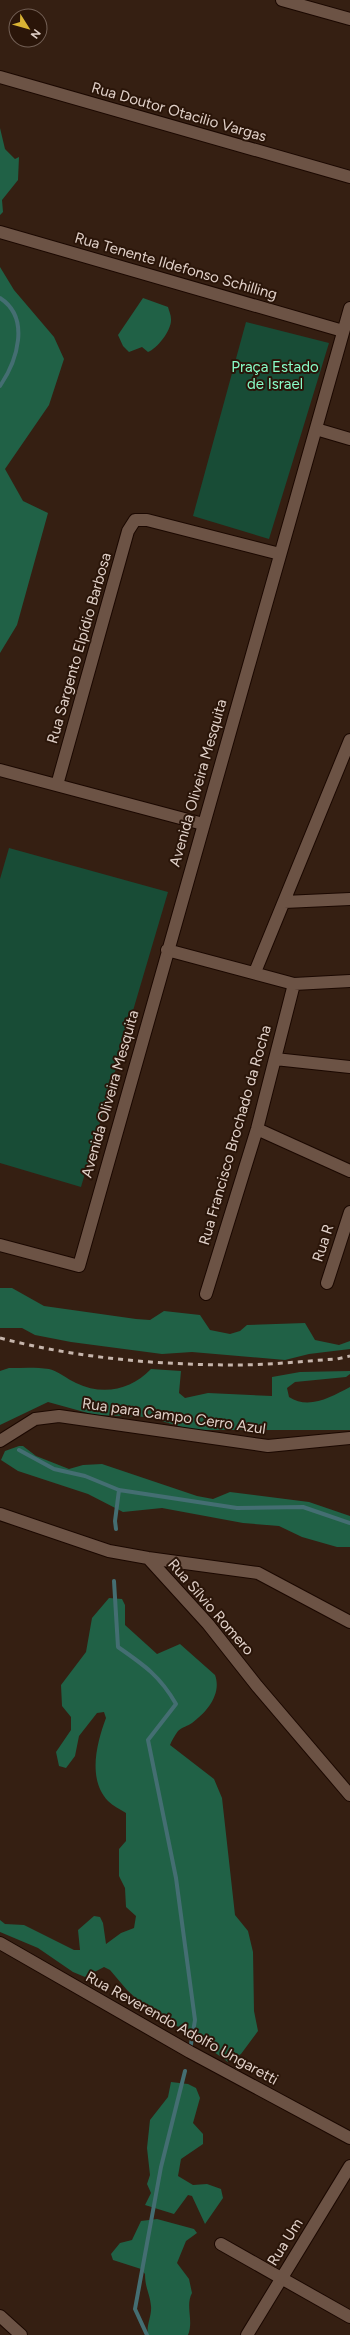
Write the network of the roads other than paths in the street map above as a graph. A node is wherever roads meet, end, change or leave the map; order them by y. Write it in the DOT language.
graph roads {
  1 [pos="282,0"];
  2 [pos="350,19"];
  3 [pos="0,77"];
  4 [pos="350,177"];
  5 [pos="0,232"];
  6 [pos="350,308"];
  7 [pos="343,331"];
  8 [pos="316,429"];
  9 [pos="350,440"];
  10 [pos="280,554"];
  11 [pos="350,740"];
  12 [pos="0,770"];
  13 [pos="56,785"];
  14 [pos="203,824"];
  15 [pos="350,899"];
  16 [pos="284,902"];
  17 [pos="167,950"];
  18 [pos="255,972"];
  19 [pos="350,981"];
  20 [pos="294,984"];
  21 [pos="275,1059"];
  22 [pos="350,1067"];
  23 [pos="257,1129"];
  24 [pos="350,1171"];
  25 [pos="350,1212"];
  26 [pos="0,1245"];
  27 [pos="327,1283"];
  28 [pos="206,1294"];
  29 [pos="350,1438"];
  30 [pos="0,1441"];
  31 [pos="0,1514"];
  32 [pos="148,1558"];
  33 [pos="350,1622"];
  34 [pos="350,1795"];
  35 [pos="0,1944"];
  36 [pos="350,2138"];
  37 [pos="350,2166"];
  38 [pos="221,2244"];
  39 [pos="280,2279"];
  40 [pos="0,2316"];
  41 [pos="350,2317"];
  42 [pos="21,2335"];
  43 [pos="247,2335"];
  1 -- 2 [label="street"];
  3 -- 4 [label="street, Rua Doutor Otacilio Vargas"];
  5 -- 7 [label="street, Rua Tenente Ildefonso Schilling"];
  6 -- 7 [label="street, Avenida Oliveira Mesquita"];
  7 -- 8 [label="street, Avenida Oliveira Mesquita"];
  8 -- 9 [label="street"];
  8 -- 10 [label="street, Avenida Oliveira Mesquita"];
  10 -- 13 [label="street, Rua Sargento Elpídio Barbosa"];
  10 -- 14 [label="street, Avenida Oliveira Mesquita"];
  11 -- 16 [label="street"];
  12 -- 13 [label="street"];
  13 -- 14 [label="street"];
  14 -- 17 [label="street, Avenida Oliveira Mesquita"];
  15 -- 16 [label="street"];
  16 -- 18 [label="street"];
  17 -- 18 [label="street"];
  17 -- 26 [label="street, Avenida Oliveira Mesquita"];
  18 -- 20 [label="street"];
  19 -- 20 [label="street"];
  20 -- 21 [label="street, Rua Francisco Brochado da Rocha"];
  21 -- 22 [label="street"];
  21 -- 23 [label="street, Rua Francisco Brochado da Rocha"];
  23 -- 24 [label="street"];
  23 -- 28 [label="street, Rua Francisco Brochado da Rocha"];
  25 -- 27 [label="street, Rua R"];
  29 -- 30 [label="street, Rua para Campo Cerro Azul"];
  31 -- 32 [label="street, Rua Sílvio Romero"];
  32 -- 33 [label="street"];
  32 -- 34 [label="street, Rua Sílvio Romero"];
  35 -- 36 [label="street, Rua Reverendo Adolfo Ungaretti"];
  37 -- 39 [label="street, Rua Um"];
  38 -- 39 [label="street"];
  39 -- 41 [label="street"];
  39 -- 43 [label="street, Rua Um"];
  40 -- 42 [label="street"];
}
